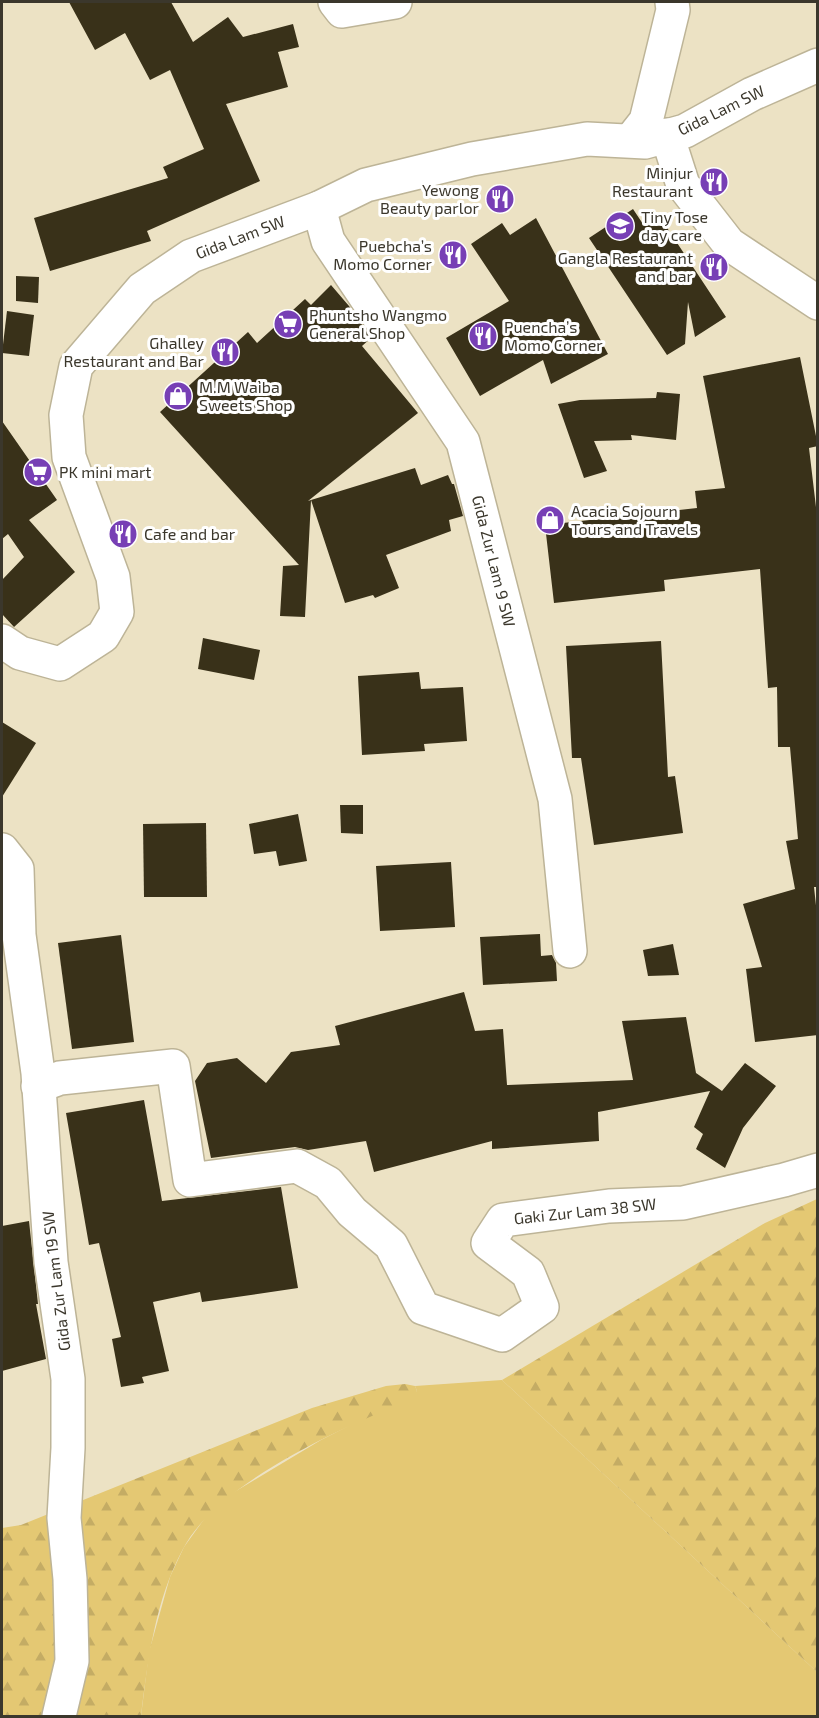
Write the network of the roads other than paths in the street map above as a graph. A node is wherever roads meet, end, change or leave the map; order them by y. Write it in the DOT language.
graph roads {
  1 [pos="335,2"];
  2 [pos="395,2"];
  3 [pos="672,2"];
  4 [pos="818,65"];
  5 [pos="667,135"];
  6 [pos="631,140"];
  7 [pos="320,208"];
  8 [pos="818,303"];
  9 [pos="2,641"];
  10 [pos="2,850"];
  11 [pos="570,951"];
  12 [pos="38,1086"];
  13 [pos="818,1170"];
  14 [pos="59,1716"];
  1 -- 2 [label="street"];
  3 -- 6 [label="street"];
  4 -- 5 [label="street, Gida Lam SW"];
  5 -- 6 [label="street, Gida Lam SW"];
  5 -- 8 [label="street"];
  6 -- 7 [label="street, Gida Lam SW"];
  7 -- 9 [label="street, Gida Lam SW"];
  7 -- 11 [label="street, Gida Zur Lam 9 SW"];
  10 -- 12 [label="street, Gida Zur Lam 19 SW"];
  12 -- 13 [label="street, Gaki Zur Lam 38 SW"];
  12 -- 14 [label="street, Gida Zur Lam 19 SW"];
}
